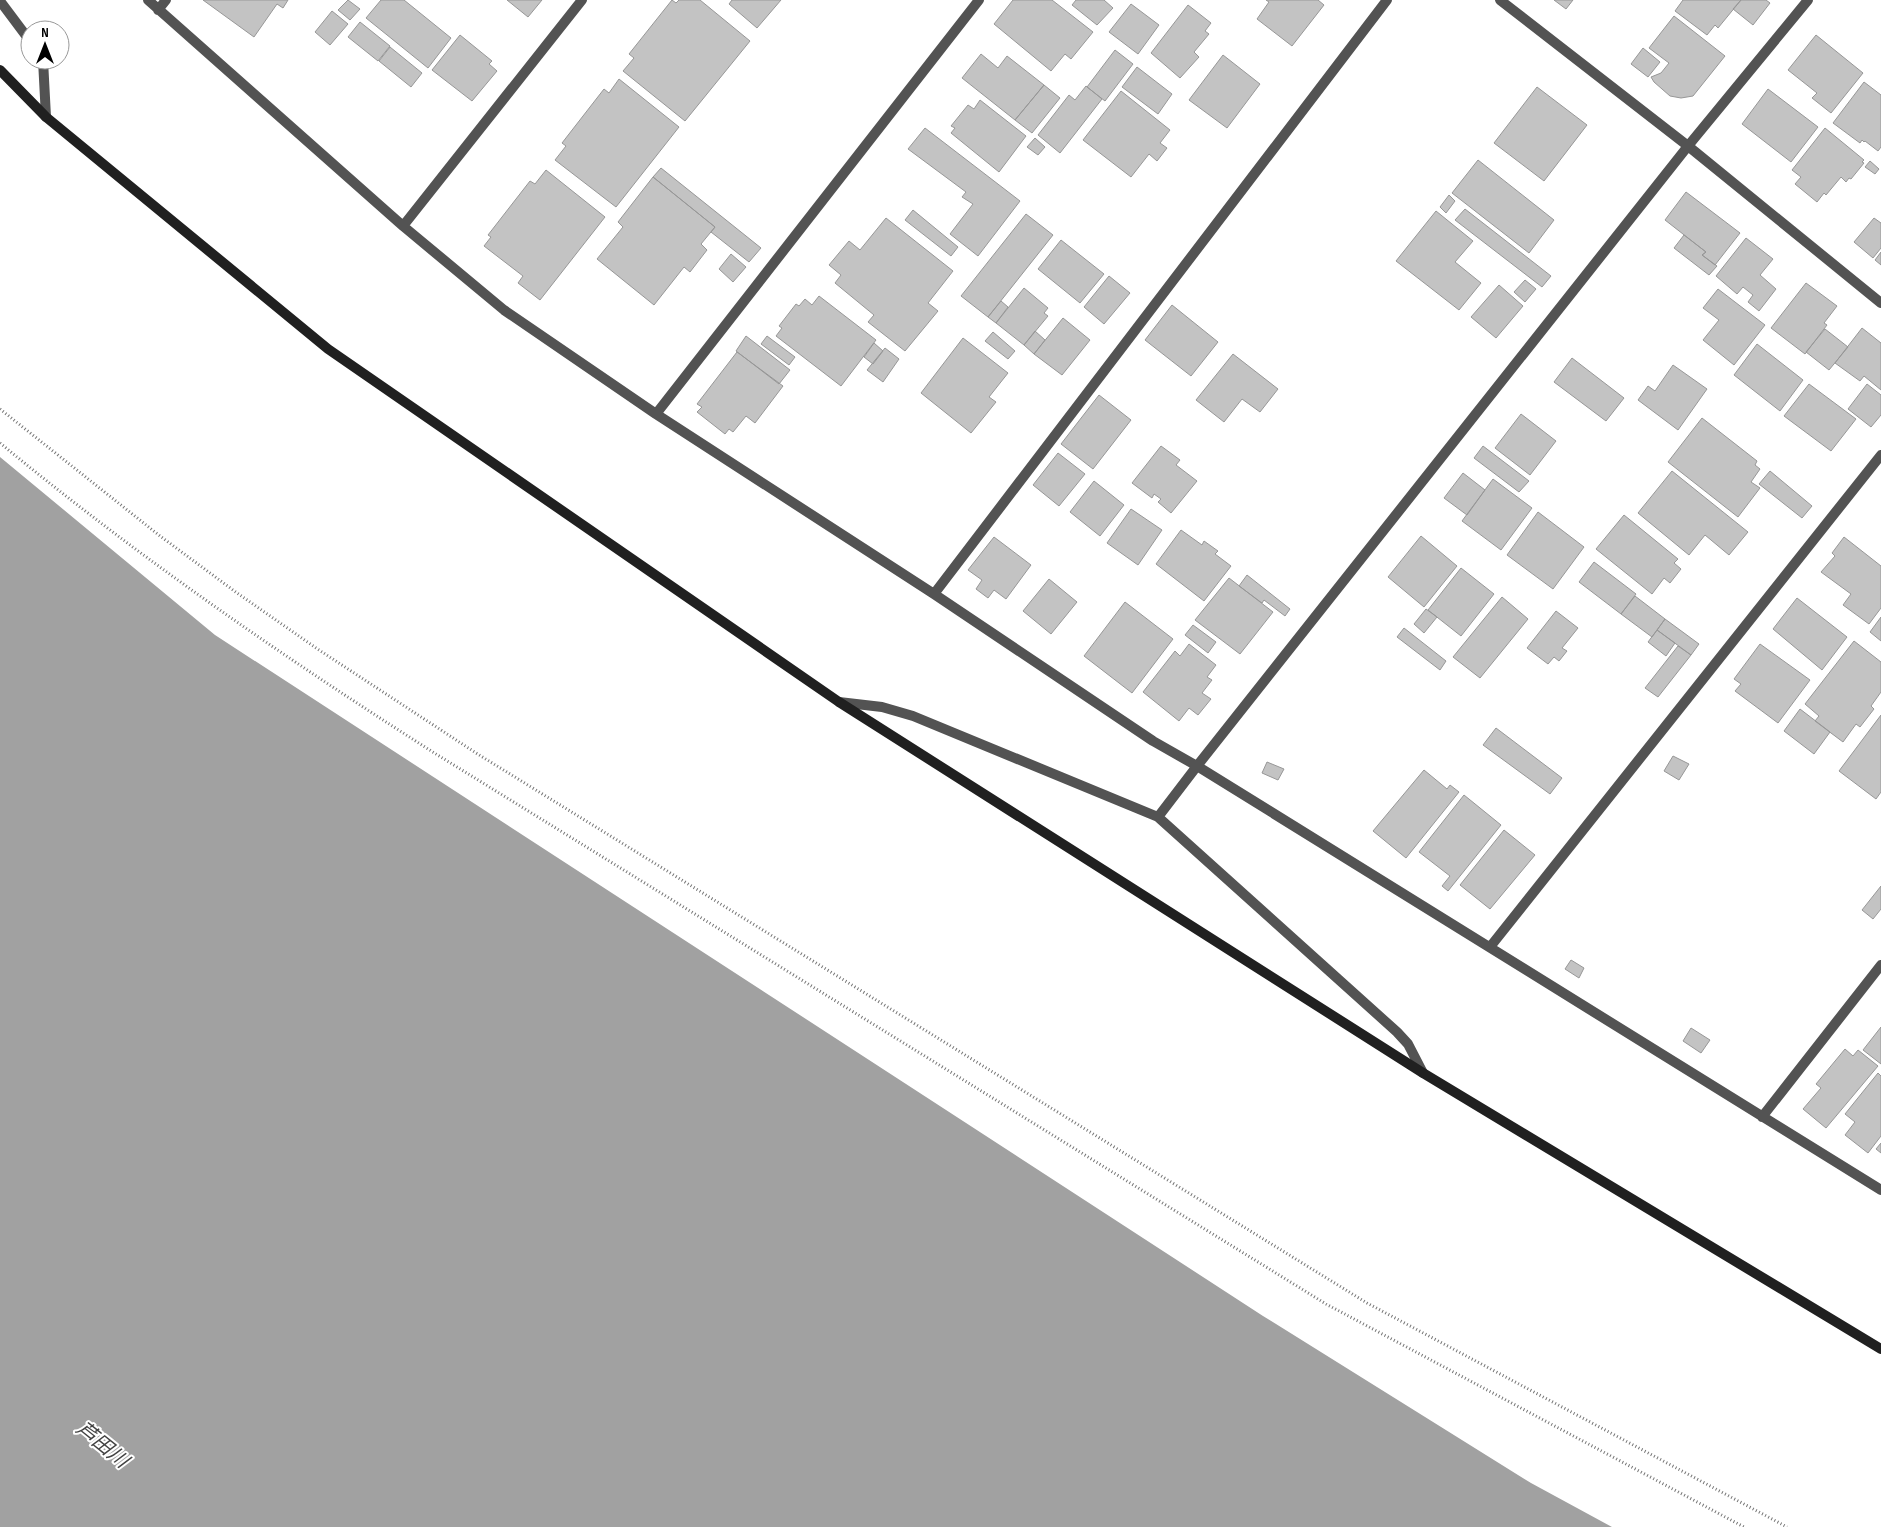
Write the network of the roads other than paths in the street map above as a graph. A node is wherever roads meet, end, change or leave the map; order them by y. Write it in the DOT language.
graph roads {
  1 [pos="148,0"];
  2 [pos="166,0"];
  3 [pos="582,0"];
  4 [pos="978,0"];
  5 [pos="1387,0"];
  6 [pos="1500,0"];
  7 [pos="1808,0"];
  8 [pos="0,1"];
  9 [pos="158,10"];
  10 [pos="20,28"];
  11 [pos="0,70"];
  12 [pos="44,70"];
  13 [pos="46,117"];
  14 [pos="1688,146"];
  15 [pos="403,226"];
  16 [pos="1881,303"];
  17 [pos="656,414"];
  18 [pos="1881,455"];
  19 [pos="934,594"];
  20 [pos="839,702"];
  21 [pos="1197,766"];
  22 [pos="1158,817"];
  23 [pos="1490,947"];
  24 [pos="1881,965"];
  25 [pos="1423,1073"];
  26 [pos="1762,1117"];
  27 [pos="1881,1190"];
  28 [pos="1881,1349"];
  1 -- 9 [label="street"];
  2 -- 9 [label="street"];
  3 -- 15 [label="street"];
  4 -- 17 [label="street"];
  5 -- 19 [label="street"];
  6 -- 14 [label="street"];
  7 -- 14 [label="street"];
  8 -- 10 [label="street"];
  9 -- 15 [label="street"];
  11 -- 13 [label="street"];
  12 -- 13 [label="street"];
  13 -- 20 [label="street"];
  14 -- 16 [label="street"];
  14 -- 21 [label="street"];
  15 -- 17 [label="street"];
  17 -- 19 [label="street"];
  18 -- 23 [label="street"];
  19 -- 21 [label="street"];
  20 -- 22 [label="street"];
  20 -- 25 [label="street"];
  21 -- 22 [label="street"];
  21 -- 23 [label="street"];
  22 -- 25 [label="street"];
  23 -- 26 [label="street"];
  24 -- 26 [label="street"];
  25 -- 28 [label="street"];
  26 -- 27 [label="street"];
}
